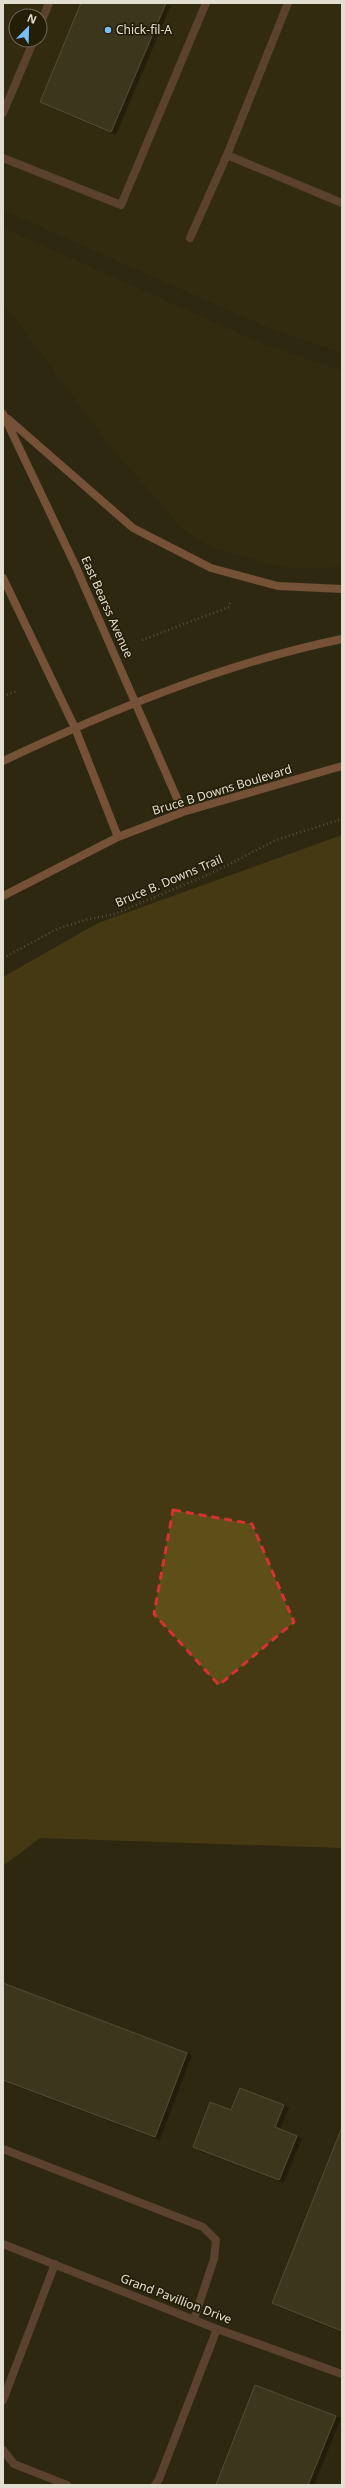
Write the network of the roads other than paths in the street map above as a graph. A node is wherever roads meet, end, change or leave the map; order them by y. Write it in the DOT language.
graph roads {
  1 [pos="206,3"];
  2 [pos="288,3"];
  3 [pos="31,48"];
  4 [pos="3,113"];
  5 [pos="227,155"];
  6 [pos="3,158"];
  7 [pos="342,203"];
  8 [pos="190,238"];
  9 [pos="4,415"];
  10 [pos="3,578"];
  11 [pos="342,589"];
  12 [pos="342,639"];
  13 [pos="135,703"];
  14 [pos="75,728"];
  15 [pos="3,762"];
  16 [pos="342,766"];
  17 [pos="183,812"];
  18 [pos="118,837"];
  19 [pos="3,896"];
  20 [pos="3,2149"];
  21 [pos="3,2244"];
  22 [pos="56,2264"];
  23 [pos="194,2319"];
  24 [pos="218,2329"];
  25 [pos="342,2374"];
  26 [pos="3,2400"];
  27 [pos="3,2450"];
  28 [pos="67,2485"];
  29 [pos="155,2485"];
  1 -- 6 [label="street"];
  2 -- 5 [label="street"];
  3 -- 4 [label="street"];
  5 -- 7 [label="street"];
  5 -- 8 [label="street"];
  9 -- 11 [label="main road"];
  9 -- 13 [label="main road, East Bearss Avenue"];
  10 -- 14 [label="main road"];
  12 -- 13 [label="main road"];
  13 -- 14 [label="main road"];
  13 -- 17 [label="main road, East Bearss Avenue"];
  14 -- 15 [label="main road"];
  14 -- 18 [label="main road"];
  16 -- 17 [label="main road, Bruce B Downs Boulevard"];
  17 -- 18 [label="main road, Bruce B Downs Boulevard"];
  18 -- 19 [label="main road, Bruce B Downs Boulevard"];
  20 -- 23 [label="street"];
  21 -- 22 [label="street, Grand Pavillion Drive"];
  22 -- 23 [label="street, Grand Pavillion Drive"];
  22 -- 26 [label="street"];
  23 -- 24 [label="street, Grand Pavillion Drive"];
  24 -- 25 [label="street, Grand Pavillion Drive"];
  24 -- 29 [label="street"];
  27 -- 28 [label="street"];
}
